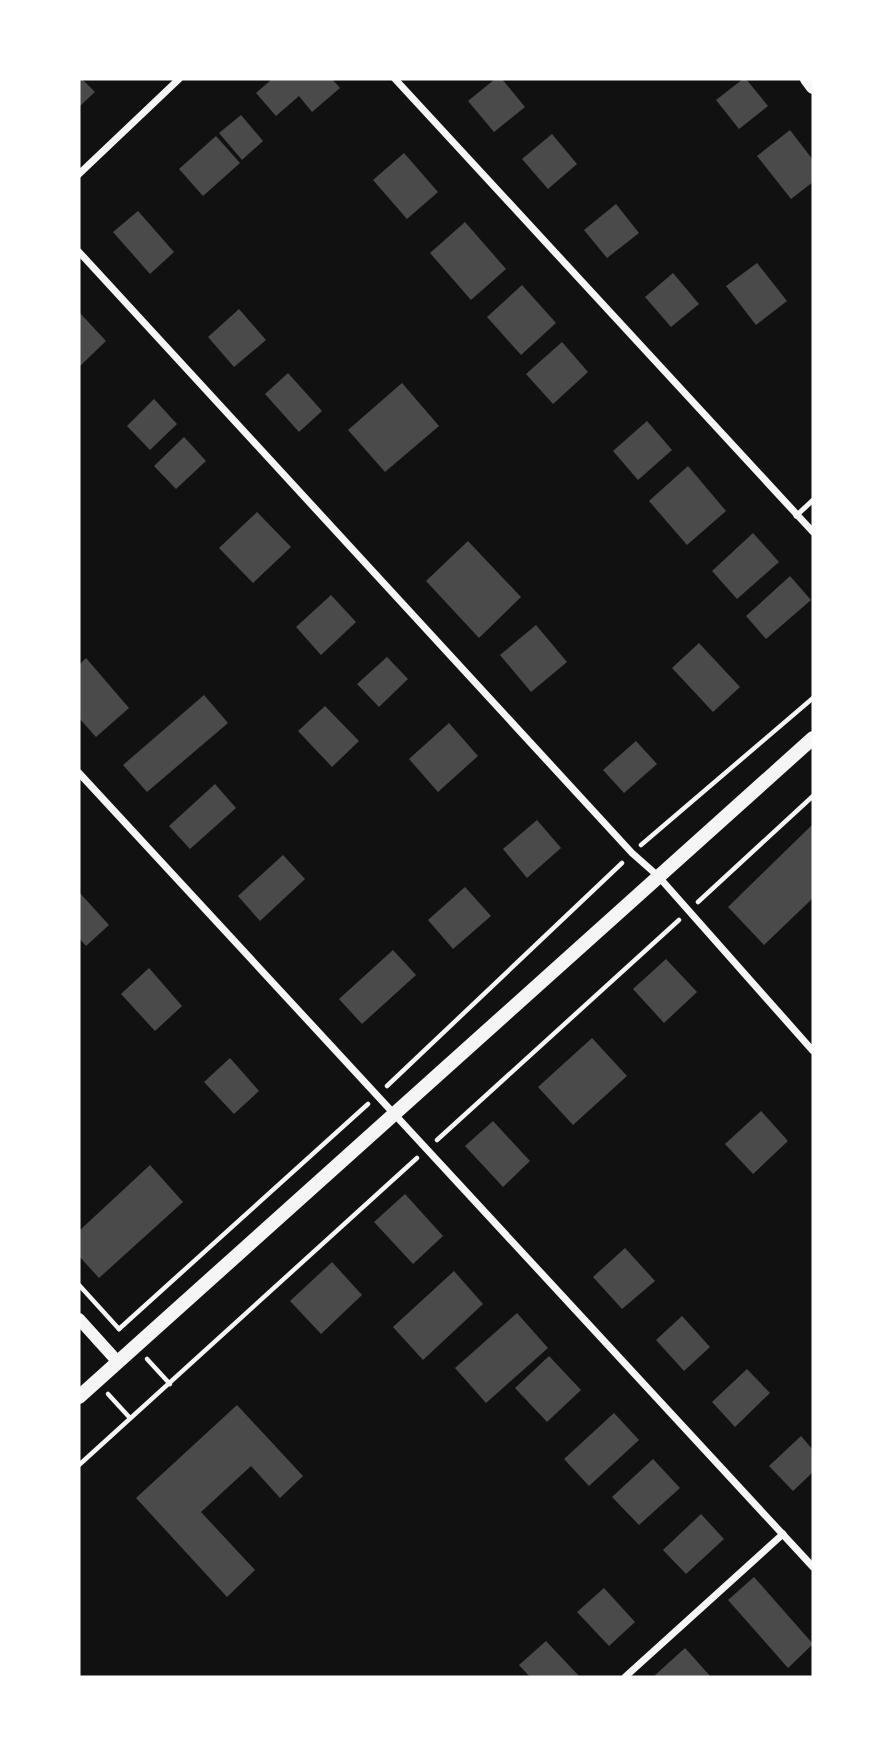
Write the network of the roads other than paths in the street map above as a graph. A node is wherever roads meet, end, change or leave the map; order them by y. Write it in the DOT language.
graph roads {
  1 [pos="179,79"];
  2 [pos="395,79"];
  3 [pos="807,79"];
  4 [pos="813,87"];
  5 [pos="79,174"];
  6 [pos="79,252"];
  7 [pos="813,500"];
  8 [pos="796,516"];
  9 [pos="813,532"];
  10 [pos="813,737"];
  11 [pos="79,772"];
  12 [pos="658,876"];
  13 [pos="813,1051"];
  14 [pos="393,1115"];
  15 [pos="79,1319"];
  16 [pos="117,1361"];
  17 [pos="79,1397"];
  18 [pos="783,1534"];
  19 [pos="813,1567"];
  20 [pos="625,1677"];
  1 -- 5 [label="street"];
  2 -- 8 [label="street"];
  3 -- 4 [label="main road"];
  6 -- 12 [label="street"];
  7 -- 8 [label="lane"];
  8 -- 9 [label="street"];
  10 -- 12 [label="main road"];
  11 -- 14 [label="street"];
  12 -- 13 [label="street"];
  12 -- 14 [label="main road"];
  14 -- 16 [label="main road"];
  14 -- 18 [label="street"];
  15 -- 16 [label="street"];
  16 -- 17 [label="main road"];
  18 -- 19 [label="street"];
  18 -- 20 [label="street"];
}
